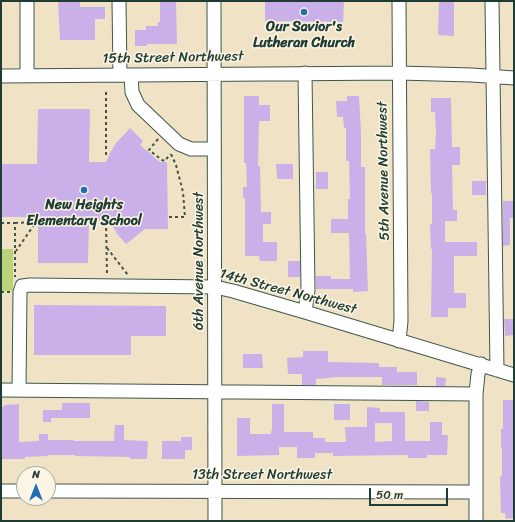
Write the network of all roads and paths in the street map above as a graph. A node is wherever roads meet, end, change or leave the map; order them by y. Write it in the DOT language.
graph roads {
  1 [pos="26,1"];
  2 [pos="119,1"];
  3 [pos="214,1"];
  4 [pos="399,1"];
  5 [pos="492,1"];
  6 [pos="305,73"];
  7 [pos="399,73"];
  8 [pos="214,74"];
  9 [pos="125,75"];
  10 [pos="1,76"];
  11 [pos="27,76"];
  12 [pos="492,76"];
  13 [pos="514,78"];
  14 [pos="106,92"];
  15 [pos="159,139"];
  16 [pos="214,149"];
  17 [pos="106,156"];
  18 [pos="169,217"];
  19 [pos="106,222"];
  20 [pos="16,223"];
  21 [pos="106,247"];
  22 [pos="15,252"];
  23 [pos="106,277"];
  24 [pos="129,277"];
  25 [pos="215,287"];
  26 [pos="305,312"];
  27 [pos="399,341"];
  28 [pos="481,364"];
  29 [pos="497,370"];
  30 [pos="514,375"];
  31 [pos="1,390"];
  32 [pos="19,390"];
  33 [pos="215,391"];
  34 [pos="476,394"];
  35 [pos="1,491"];
  36 [pos="16,491"];
  37 [pos="56,491"];
  38 [pos="215,491"];
  39 [pos="475,492"];
  40 [pos="215,521"];
  41 [pos="476,521"];
  1 -- 11 [label="street"];
  2 -- 9 [label="street"];
  3 -- 8 [label="street, 6th Avenue Northwest"];
  4 -- 7 [label="street, 5th Avenue Northwest"];
  5 -- 12 [label="street"];
  6 -- 7 [label="street, 15th Street Northwest"];
  6 -- 8 [label="street, 15th Street Northwest"];
  6 -- 26 [label="street"];
  7 -- 12 [label="street, 15th Street Northwest"];
  7 -- 27 [label="street, 5th Avenue Northwest"];
  8 -- 9 [label="street, 15th Street Northwest"];
  8 -- 16 [label="street, 6th Avenue Northwest"];
  9 -- 11 [label="street, 15th Street Northwest"];
  9 -- 16 [label="street"];
  10 -- 11 [label="street, 15th Street Northwest"];
  12 -- 13 [label="street, 15th Street Northwest"];
  12 -- 29 [label="street"];
  14 -- 17 [label="path"];
  15 -- 18 [label="path"];
  16 -- 25 [label="street, 6th Avenue Northwest"];
  19 -- 21 [label="path"];
  20 -- 22 [label="path"];
  21 -- 23 [label="path"];
  21 -- 24 [label="path"];
  25 -- 26 [label="street, 14th Street Northwest"];
  25 -- 32 [label="street, 14th Street Northwest"];
  25 -- 33 [label="street, 6th Avenue Northwest"];
  26 -- 27 [label="street, 14th Street Northwest"];
  27 -- 28 [label="street, 14th Street Northwest"];
  28 -- 29 [label="street, 14th Street Northwest"];
  28 -- 34 [label="street"];
  29 -- 30 [label="street, 14th Street Northwest"];
  31 -- 32 [label="street"];
  32 -- 33 [label="street"];
  33 -- 34 [label="street"];
  33 -- 38 [label="street, 6th Avenue Northwest"];
  34 -- 39 [label="street"];
  35 -- 36 [label="street"];
  37 -- 38 [label="street, 13th Street Northwest"];
  38 -- 39 [label="street, 13th Street Northwest"];
  38 -- 40 [label="street, 6th Avenue Northwest"];
  39 -- 41 [label="street"];
}
